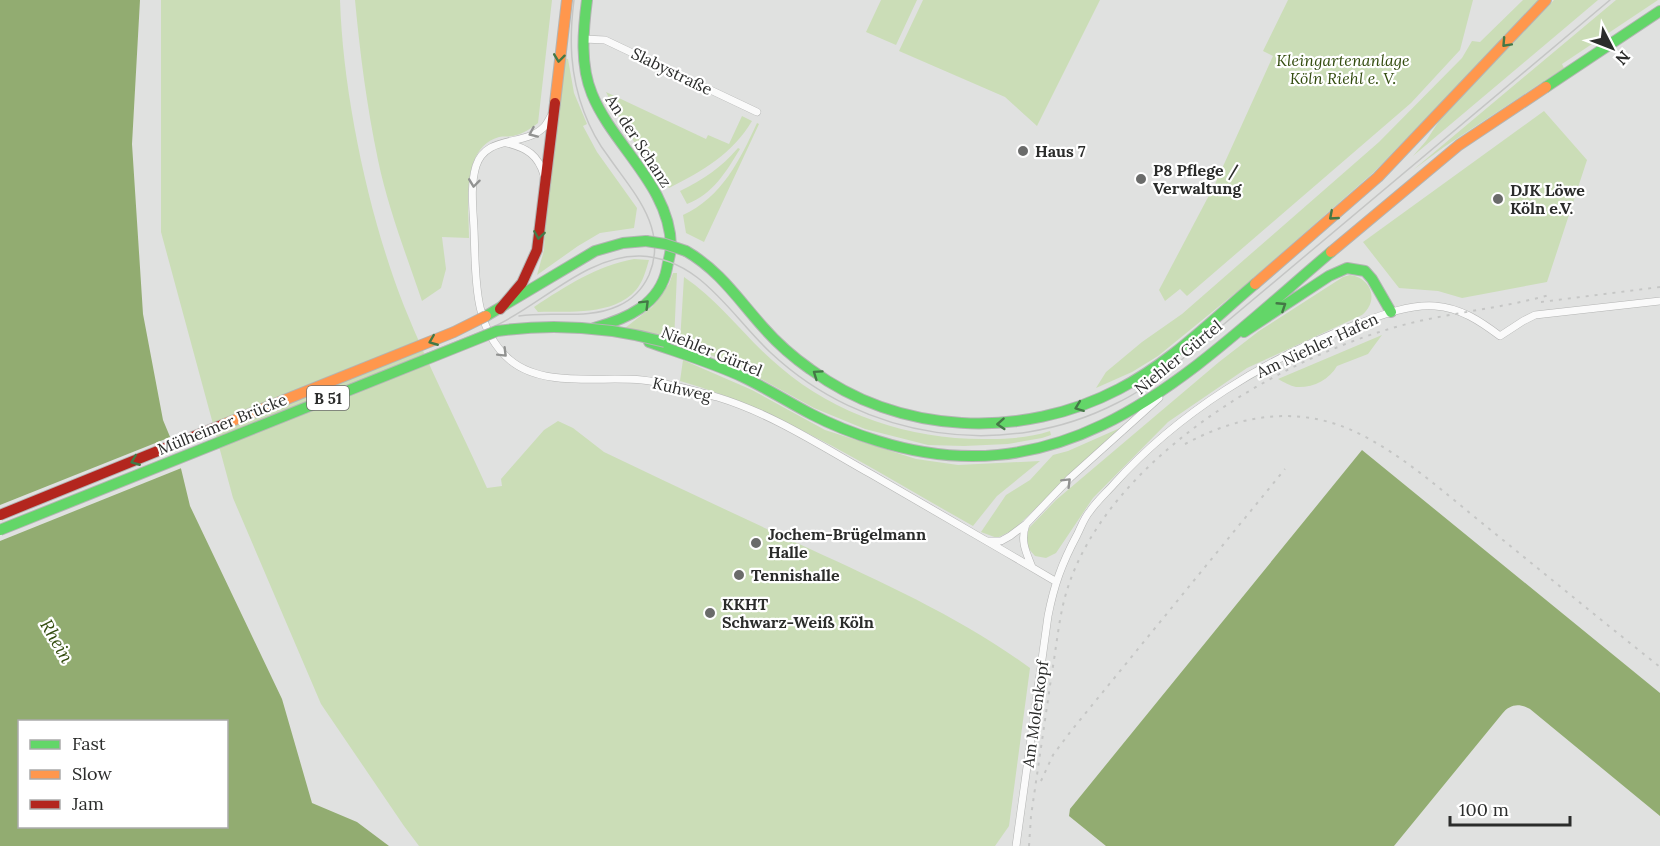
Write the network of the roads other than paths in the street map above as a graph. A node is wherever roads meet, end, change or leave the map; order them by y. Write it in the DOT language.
graph roads {
  1 [pos="567,0"];
  2 [pos="587,0"];
  3 [pos="1546,0"];
  4 [pos="1660,9"];
  5 [pos="584,39"];
  6 [pos="758,112"];
  7 [pos="552,113"];
  8 [pos="505,142"];
  9 [pos="544,177"];
  10 [pos="514,299"];
  11 [pos="1660,301"];
  12 [pos="1391,312"];
  13 [pos="533,328"];
  14 [pos="593,328"];
  15 [pos="665,342"];
  16 [pos="1215,348"];
  17 [pos="685,351"];
  18 [pos="1181,378"];
  19 [pos="1076,436"];
  20 [pos="0,515"];
  21 [pos="1026,524"];
  22 [pos="0,531"];
  23 [pos="987,541"];
  24 [pos="1032,567"];
  25 [pos="1055,582"];
  26 [pos="1016,846"];
  1 -- 7 [label="main road, B 51, one-way"];
  2 -- 5 [label="main road, An der Schanz / B 51"];
  3 -- 10 [label="main road, Niehler Gürtel, one-way, bridge"];
  4 -- 16 [label="main road, Niehler Gürtel"];
  4 -- 19 [label="main road, Niehler Gürtel"];
  5 -- 6 [label="street, Slabystraße"];
  14 -- 5 [label="main road, An der Schanz / B 51, one-way"];
  7 -- 8 [label="street, Kuhweg, one-way"];
  7 -- 9 [label="main road, B 51"];
  8 -- 9 [label="street"];
  8 -- 23 [label="street, Kuhweg, one-way"];
  9 -- 10 [label="main road, B 51, one-way"];
  10 -- 20 [label="main road, Mülheimer Brücke / B 51, one-way, bridge"];
  11 -- 12 [label="street, Am Niehler Hafen"];
  16 -- 12 [label="main road, one-way"];
  12 -- 25 [label="street, Am Niehler Hafen"];
  13 -- 17 [label="main road, Niehler Gürtel, bridge"];
  13 -- 22 [label="main road, Mülheimer Brücke / B 51, bridge"];
  14 -- 15 [label="main road, Mülheimer Brücke / B 51, bridge"];
  14 -- 22 [label="main road, Mülheimer Brücke / B 51, bridge"];
  15 -- 17 [label="main road, Niehler Gürtel"];
  16 -- 18 [label="main road, Niehler Gürtel"];
  17 -- 19 [label="main road, Niehler Gürtel"];
  18 -- 19 [label="main road, Niehler Gürtel"];
  21 -- 18 [label="street, one-way"];
  21 -- 23 [label="street"];
  21 -- 24 [label="street"];
  23 -- 24 [label="street, Kuhweg"];
  24 -- 25 [label="street, Kuhweg"];
  25 -- 26 [label="street, Am Molenkopf"];
}
